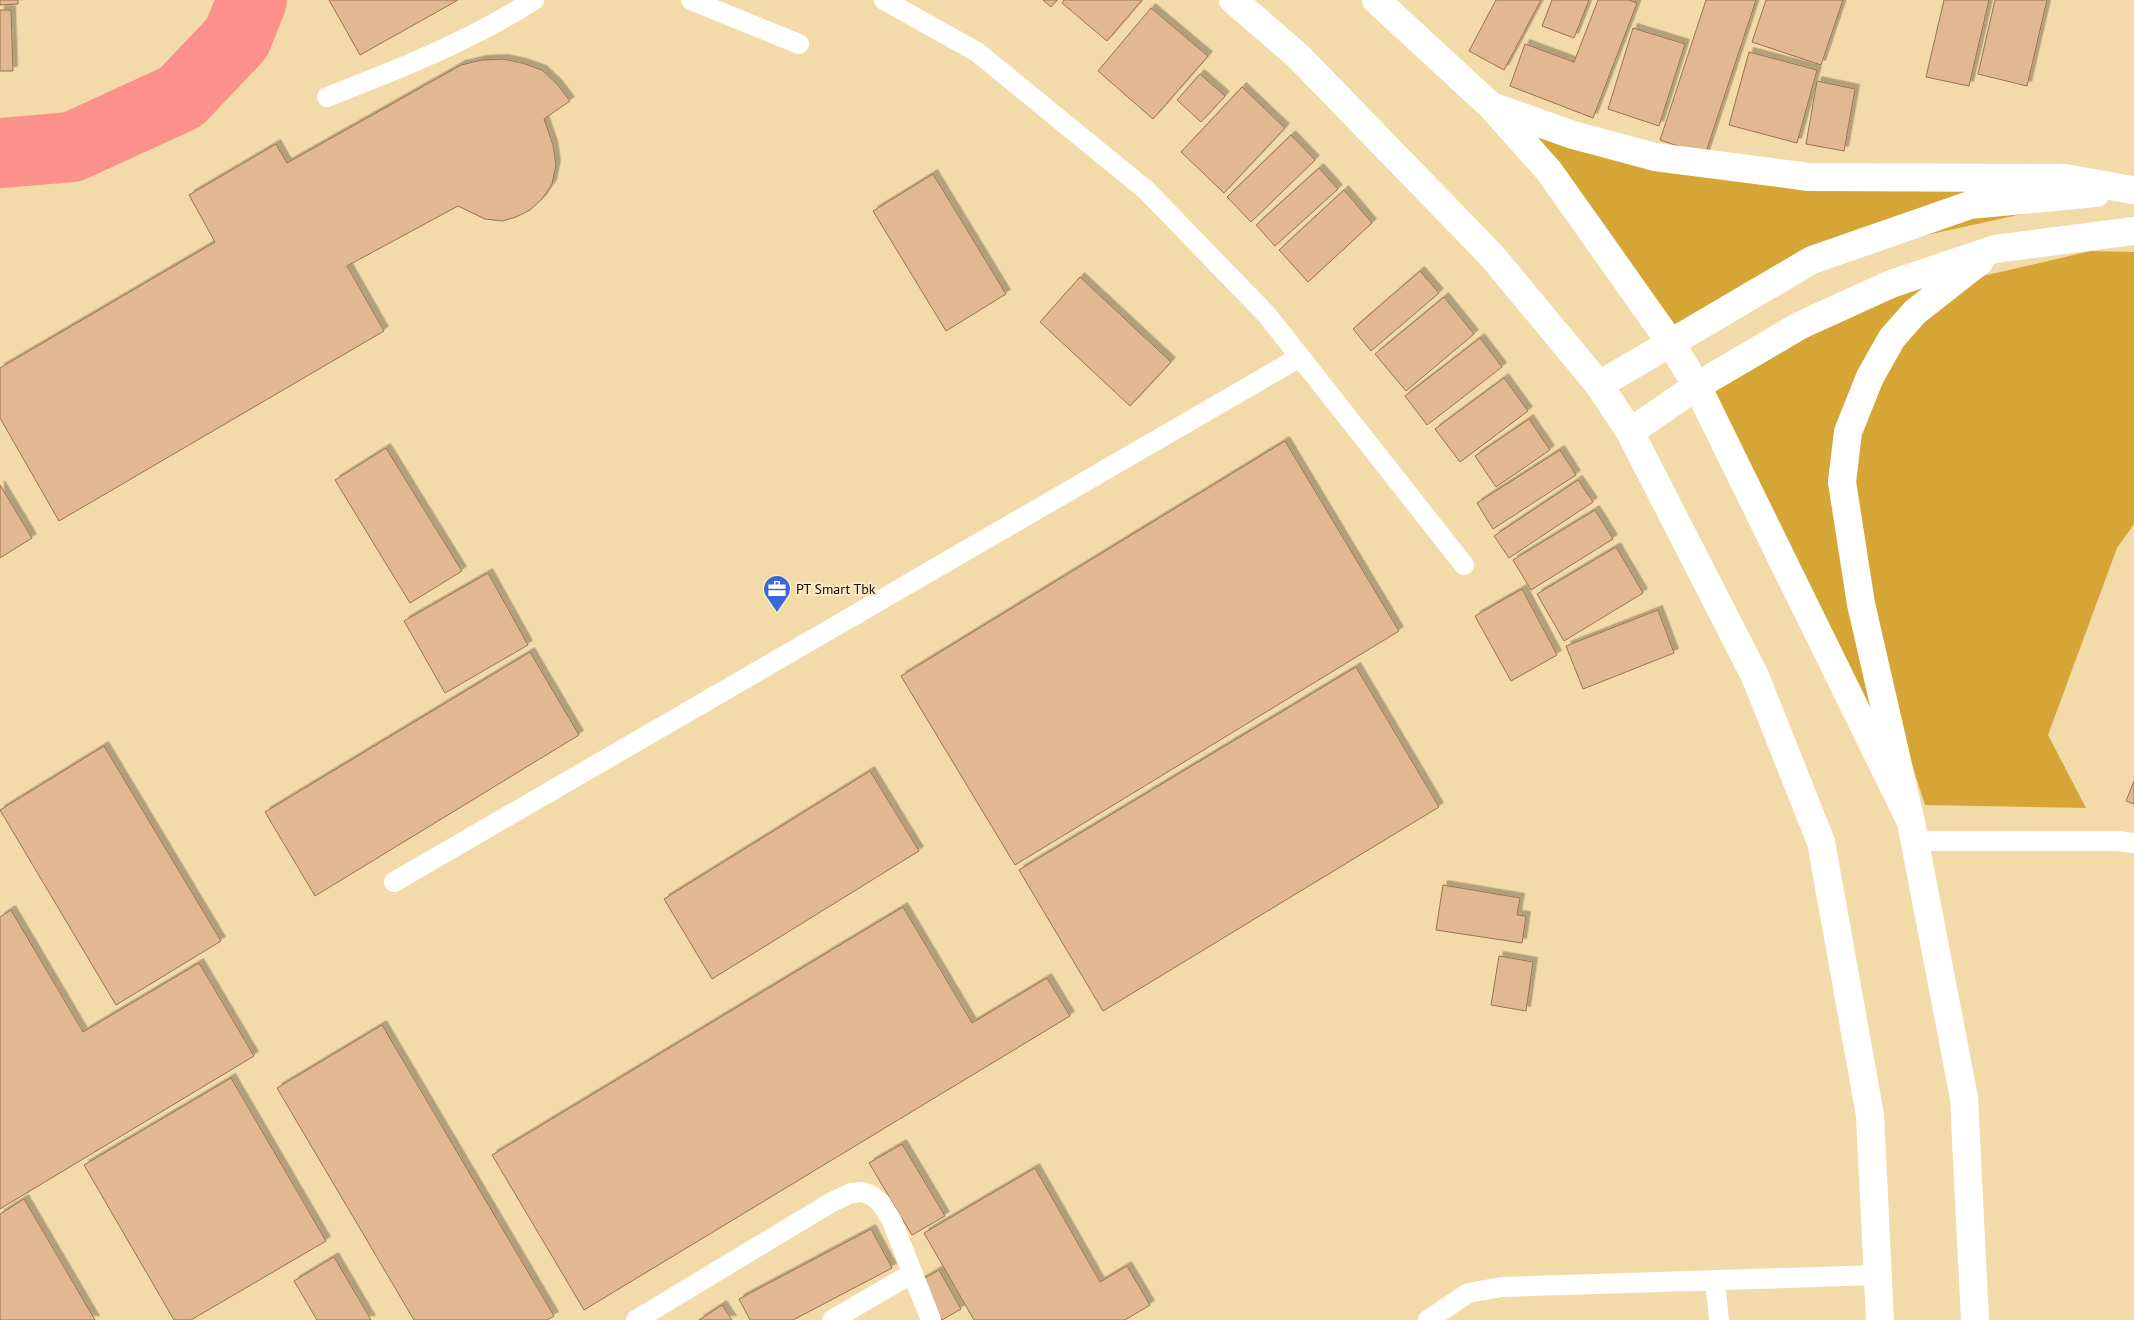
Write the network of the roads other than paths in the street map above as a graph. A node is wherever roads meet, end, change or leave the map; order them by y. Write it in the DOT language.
graph roads {
  1 [pos="534,0"];
  2 [pos="691,0"];
  3 [pos="884,0"];
  4 [pos="1233,0"];
  5 [pos="1376,0"];
  6 [pos="799,44"];
  7 [pos="327,97"];
  8 [pos="1490,106"];
  9 [pos="2133,190"];
  10 [pos="2134,231"];
  11 [pos="1995,249"];
  12 [pos="1670,342"];
  13 [pos="1300,357"];
  14 [pos="1599,385"];
  15 [pos="1697,386"];
  16 [pos="1630,432"];
  17 [pos="1464,565"];
  18 [pos="1913,832"];
  19 [pos="2134,843"];
  20 [pos="394,882"];
  21 [pos="912,1273"];
  22 [pos="1878,1276"];
  23 [pos="1715,1280"];
  24 [pos="636,1320"];
  25 [pos="832,1320"];
  26 [pos="931,1320"];
  27 [pos="1428,1320"];
  28 [pos="1719,1320"];
  29 [pos="1880,1320"];
  30 [pos="1975,1320"];
  1 -- 7 [label="lane"];
  2 -- 6 [label="lane"];
  3 -- 13 [label="lane"];
  4 -- 14 [label="main road"];
  5 -- 8 [label="main road"];
  8 -- 9 [label="main road"];
  8 -- 12 [label="main road"];
  9 -- 12 [label="main road"];
  10 -- 11 [label="main road"];
  11 -- 15 [label="main road"];
  11 -- 18 [label="main road"];
  12 -- 14 [label="main road"];
  12 -- 15 [label="main road"];
  13 -- 17 [label="lane"];
  13 -- 20 [label="lane"];
  14 -- 16 [label="main road"];
  15 -- 16 [label="main road"];
  15 -- 18 [label="main road"];
  16 -- 22 [label="main road"];
  18 -- 19 [label="lane"];
  18 -- 30 [label="main road"];
  21 -- 24 [label="lane"];
  21 -- 25 [label="lane"];
  21 -- 26 [label="lane"];
  22 -- 23 [label="lane"];
  22 -- 29 [label="main road"];
  23 -- 27 [label="lane"];
  23 -- 28 [label="lane"];
}
